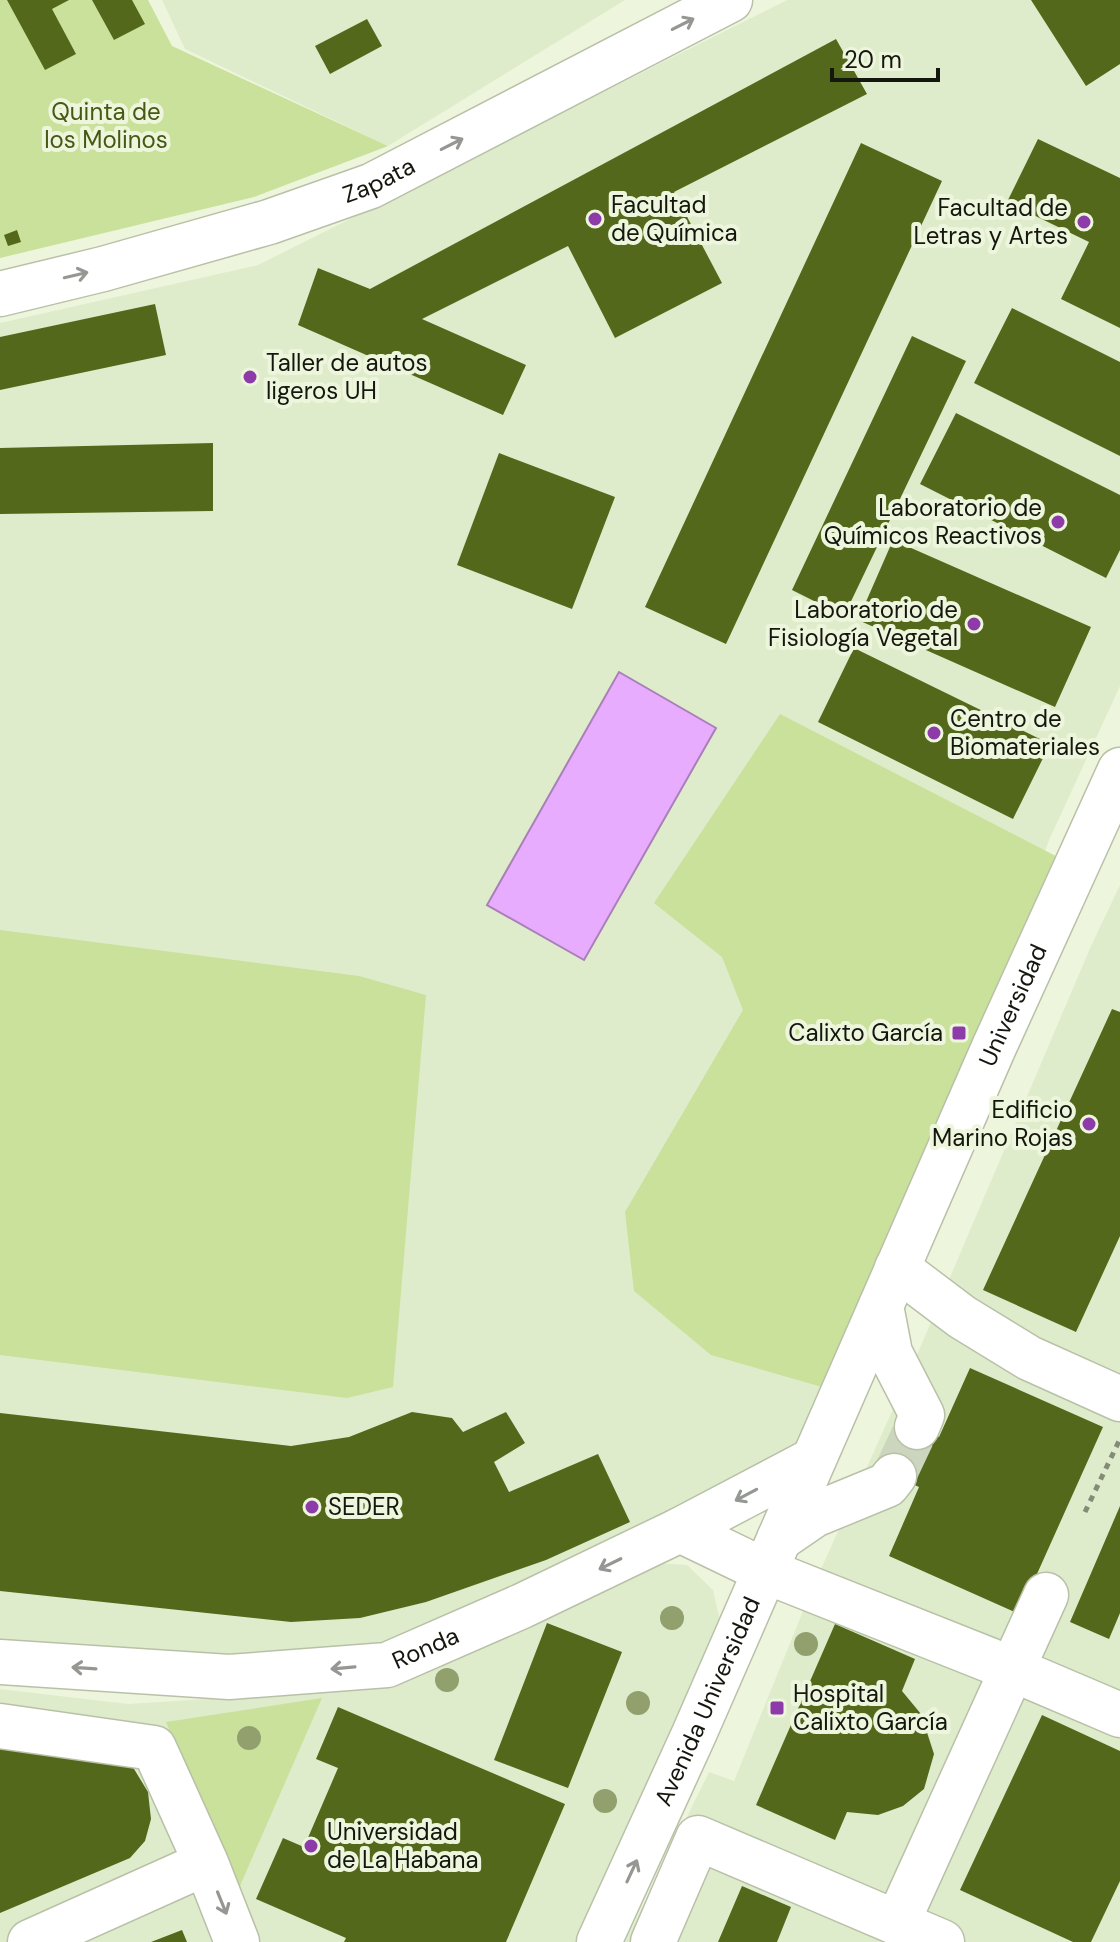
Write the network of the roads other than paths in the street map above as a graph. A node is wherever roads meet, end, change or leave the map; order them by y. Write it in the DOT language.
graph roads {
  1 [pos="730,0"];
  2 [pos="0,294"];
  3 [pos="1120,770"];
  4 [pos="889,1287"];
  5 [pos="1120,1399"];
  6 [pos="917,1427"];
  7 [pos="813,1460"];
  8 [pos="894,1476"];
  9 [pos="680,1530"];
  10 [pos="719,1549"];
  11 [pos="772,1555"];
  12 [pos="1046,1595"];
  13 [pos="744,1621"];
  14 [pos="0,1662"];
  15 [pos="1012,1669"];
  16 [pos="1120,1715"];
  17 [pos="0,1726"];
  18 [pos="206,1863"];
  19 [pos="898,1921"];
  20 [pos="30,1942"];
  21 [pos="237,1942"];
  22 [pos="599,1942"];
  23 [pos="653,1942"];
  24 [pos="942,1942"];
  2 -- 1 [label="main road, Zapata, one-way"];
  3 -- 4 [label="main road, Universidad"];
  4 -- 5 [label="main road"];
  4 -- 6 [label="main road"];
  4 -- 7 [label="main road, Universidad"];
  7 -- 9 [label="main road, Ronda, one-way"];
  7 -- 11 [label="main road, Avenida Universidad"];
  8 -- 11 [label="main road"];
  9 -- 10 [label="main road"];
  9 -- 14 [label="main road, Ronda, one-way"];
  10 -- 11 [label="main road"];
  10 -- 13 [label="main road"];
  11 -- 13 [label="main road, Avenida Universidad"];
  11 -- 15 [label="main road"];
  12 -- 15 [label="main road"];
  22 -- 13 [label="main road, Avenida Universidad, one-way"];
  15 -- 16 [label="main road"];
  15 -- 19 [label="main road"];
  17 -- 18 [label="main road"];
  18 -- 20 [label="main road"];
  18 -- 21 [label="main road, one-way"];
  19 -- 23 [label="main road"];
  19 -- 24 [label="main road"];
}
